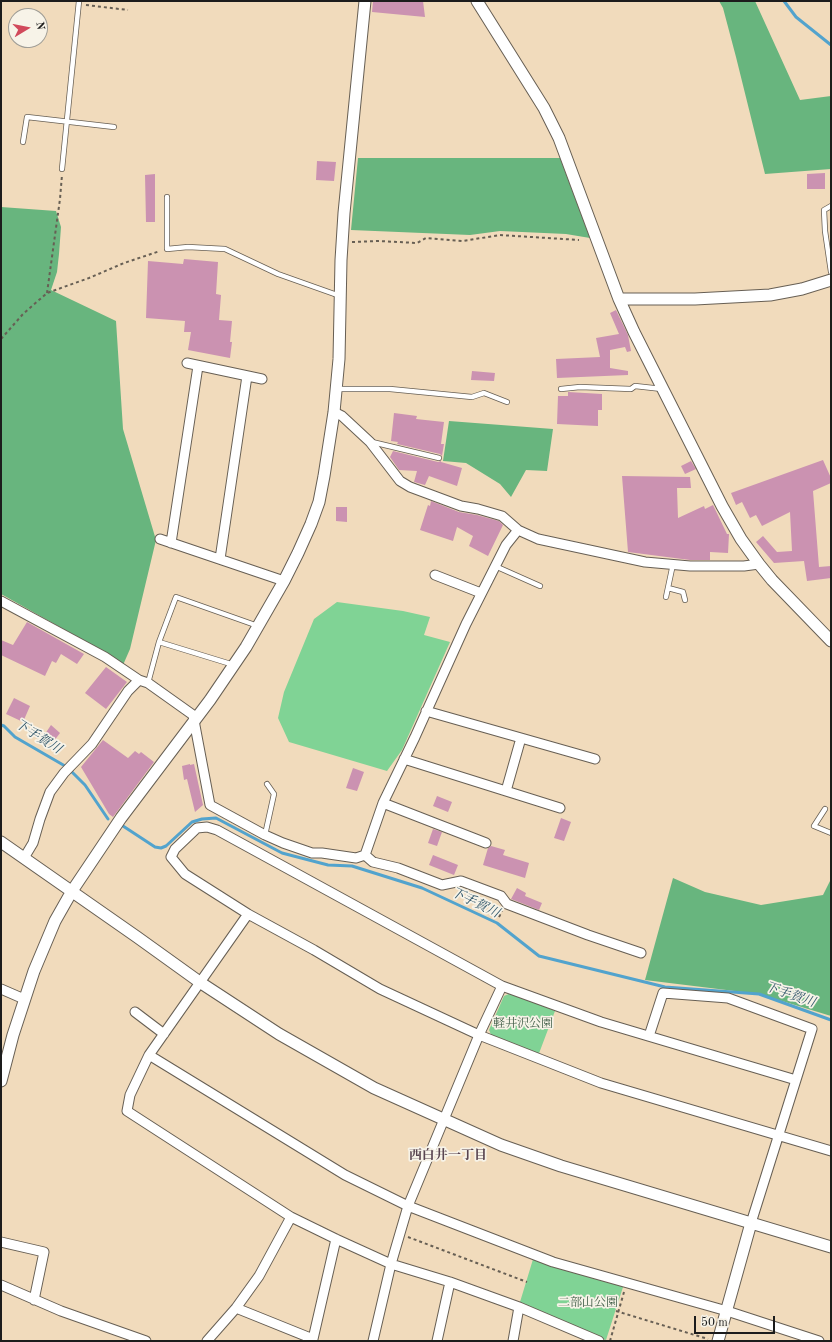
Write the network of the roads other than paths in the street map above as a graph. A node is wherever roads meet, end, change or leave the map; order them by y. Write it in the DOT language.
graph roads {
  1 [pos="365,1"];
  2 [pos="477,1"];
  3 [pos="79,2"];
  4 [pos="67,121"];
  5 [pos="114,127"];
  6 [pos="23,142"];
  7 [pos="62,169"];
  8 [pos="167,197"];
  9 [pos="831,206"];
  10 [pos="831,272"];
  11 [pos="831,280"];
  12 [pos="341,296"];
  13 [pos="619,299"];
  14 [pos="188,363"];
  15 [pos="198,366"];
  16 [pos="247,376"];
  17 [pos="262,380"];
  18 [pos="336,389"];
  19 [pos="561,389"];
  20 [pos="663,390"];
  21 [pos="507,402"];
  22 [pos="334,412"];
  23 [pos="370,442"];
  24 [pos="438,458"];
  25 [pos="518,530"];
  26 [pos="160,539"];
  27 [pos="171,542"];
  28 [pos="220,559"];
  29 [pos="673,564"];
  30 [pos="759,564"];
  31 [pos="494,566"];
  32 [pos="435,575"];
  33 [pos="284,581"];
  34 [pos="540,586"];
  35 [pos="668,588"];
  36 [pos="481,593"];
  37 [pos="666,597"];
  38 [pos="685,600"];
  39 [pos="1,601"];
  40 [pos="258,626"];
  41 [pos="831,641"];
  42 [pos="159,642"];
  43 [pos="234,665"];
  44 [pos="144,682"];
  45 [pos="426,711"];
  46 [pos="194,721"];
  47 [pos="522,738"];
  48 [pos="404,759"];
  49 [pos="595,759"];
  50 [pos="267,784"];
  51 [pos="506,791"];
  52 [pos="383,803"];
  53 [pos="560,808"];
  54 [pos="825,809"];
  55 [pos="831,833"];
  56 [pos="265,835"];
  57 [pos="1,842"];
  58 [pos="486,843"];
  59 [pos="365,856"];
  60 [pos="24,858"];
  61 [pos="72,891"];
  62 [pos="248,914"];
  63 [pos="642,953"];
  64 [pos="201,983"];
  65 [pos="502,986"];
  66 [pos="1,989"];
  67 [pos="24,998"];
  68 [pos="135,1012"];
  69 [pos="164,1034"];
  70 [pos="479,1035"];
  71 [pos="649,1036"];
  72 [pos="149,1055"];
  73 [pos="2,1068"];
  74 [pos="796,1080"];
  75 [pos="1,1081"];
  76 [pos="443,1120"];
  77 [pos="779,1136"];
  78 [pos="831,1152"];
  79 [pos="408,1206"];
  80 [pos="291,1217"];
  81 [pos="751,1223"];
  82 [pos="336,1239"];
  83 [pos="1,1242"];
  84 [pos="831,1247"];
  85 [pos="391,1264"];
  86 [pos="450,1282"];
  87 [pos="1,1285"];
  88 [pos="34,1300"];
  89 [pos="519,1307"];
  90 [pos="236,1308"];
  91 [pos="727,1311"];
  92 [pos="146,1341"];
  93 [pos="207,1341"];
  94 [pos="373,1341"];
  95 [pos="437,1341"];
  96 [pos="513,1341"];
  97 [pos="599,1341"];
  98 [pos="718,1341"];
  99 [pos="818,1341"];
  1 -- 12 [label="street"];
  2 -- 13 [label="street"];
  3 -- 4 [label="lane"];
  4 -- 5 [label="lane"];
  4 -- 6 [label="lane"];
  4 -- 7 [label="lane"];
  8 -- 12 [label="lane"];
  9 -- 10 [label="lane"];
  11 -- 13 [label="street"];
  12 -- 18 [label="street"];
  13 -- 20 [label="street"];
  14 -- 15 [label="street"];
  15 -- 16 [label="street"];
  15 -- 27 [label="street"];
  16 -- 17 [label="street"];
  16 -- 28 [label="street"];
  18 -- 21 [label="lane"];
  18 -- 22 [label="street"];
  19 -- 20 [label="lane"];
  20 -- 30 [label="street"];
  22 -- 23 [label="street"];
  22 -- 33 [label="street"];
  23 -- 24 [label="lane"];
  23 -- 25 [label="street"];
  25 -- 29 [label="street"];
  25 -- 31 [label="street"];
  26 -- 27 [label="street"];
  27 -- 28 [label="street"];
  28 -- 33 [label="street"];
  29 -- 30 [label="street"];
  29 -- 35 [label="lane"];
  30 -- 41 [label="street"];
  31 -- 34 [label="lane"];
  31 -- 36 [label="street"];
  32 -- 36 [label="street"];
  33 -- 40 [label="street"];
  35 -- 37 [label="lane"];
  35 -- 38 [label="lane"];
  36 -- 45 [label="street"];
  39 -- 44 [label="street"];
  40 -- 42 [label="lane"];
  40 -- 43 [label="street"];
  42 -- 43 [label="lane"];
  42 -- 44 [label="lane"];
  43 -- 46 [label="street"];
  44 -- 46 [label="street"];
  44 -- 60 [label="street"];
  45 -- 47 [label="street"];
  45 -- 48 [label="street"];
  46 -- 56 [label="street"];
  46 -- 61 [label="street"];
  47 -- 49 [label="street"];
  47 -- 51 [label="street"];
  48 -- 51 [label="street"];
  48 -- 52 [label="street"];
  50 -- 56 [label="lane"];
  51 -- 53 [label="street"];
  52 -- 58 [label="street"];
  52 -- 59 [label="street"];
  54 -- 55 [label="lane"];
  56 -- 59 [label="street"];
  57 -- 60 [label="street"];
  59 -- 63 [label="street"];
  60 -- 61 [label="street"];
  61 -- 64 [label="street"];
  61 -- 67 [label="street"];
  62 -- 64 [label="street"];
  62 -- 65 [label="street"];
  62 -- 70 [label="street"];
  64 -- 69 [label="street"];
  64 -- 76 [label="street"];
  65 -- 70 [label="street"];
  65 -- 71 [label="street"];
  66 -- 67 [label="street"];
  67 -- 73 [label="street"];
  68 -- 69 [label="street"];
  69 -- 72 [label="street"];
  70 -- 76 [label="street"];
  70 -- 77 [label="street"];
  71 -- 74 [label="street"];
  71 -- 74 [label="street"];
  72 -- 79 [label="street"];
  72 -- 80 [label="street"];
  73 -- 75 [label="street"];
  74 -- 77 [label="street"];
  76 -- 79 [label="street"];
  76 -- 81 [label="street"];
  77 -- 78 [label="street"];
  77 -- 81 [label="street"];
  79 -- 85 [label="street"];
  79 -- 91 [label="street"];
  80 -- 82 [label="street"];
  80 -- 90 [label="street"];
  81 -- 84 [label="street"];
  81 -- 91 [label="street"];
  82 -- 85 [label="street"];
  82 -- 90 [label="street"];
  83 -- 88 [label="street"];
  85 -- 86 [label="street"];
  85 -- 94 [label="street"];
  86 -- 89 [label="street"];
  86 -- 95 [label="street"];
  87 -- 88 [label="street"];
  88 -- 92 [label="street"];
  89 -- 96 [label="street"];
  89 -- 97 [label="street"];
  90 -- 93 [label="street"];
  91 -- 98 [label="street"];
  91 -- 99 [label="street"];
}
